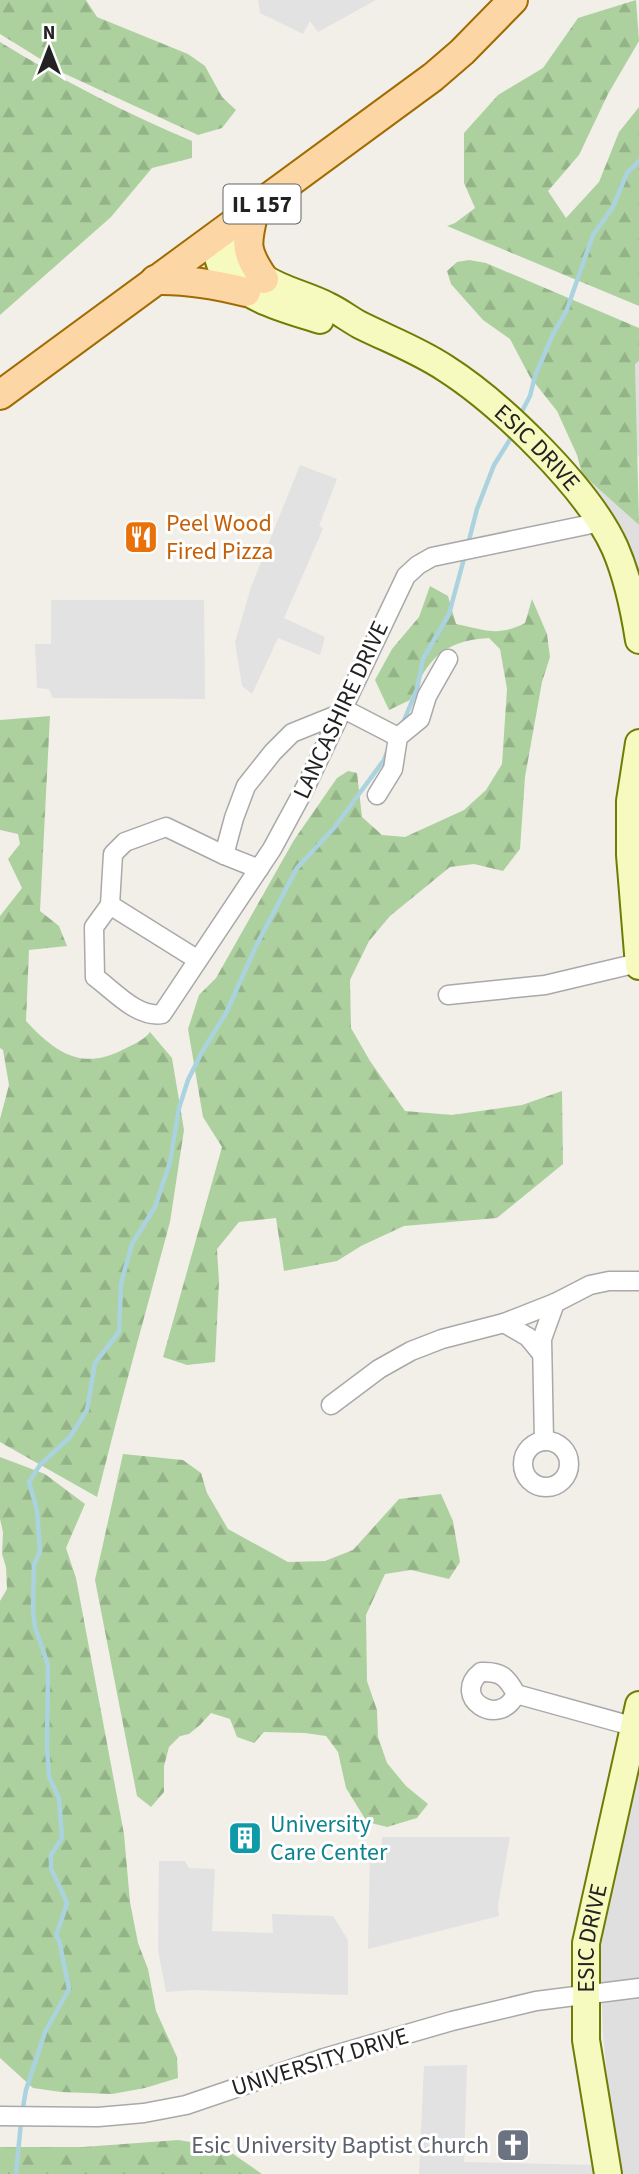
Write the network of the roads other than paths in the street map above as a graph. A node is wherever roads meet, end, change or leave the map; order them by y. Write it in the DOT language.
graph roads {
  1 [pos="513,0"];
  2 [pos="254,211"];
  3 [pos="214,239"];
  4 [pos="155,280"];
  5 [pos="255,285"];
  6 [pos="0,395"];
  7 [pos="601,522"];
  8 [pos="632,573"];
  9 [pos="639,640"];
  10 [pos="448,659"];
  11 [pos="341,711"];
  12 [pos="398,737"];
  13 [pos="639,743"];
  14 [pos="377,795"];
  15 [pos="634,854"];
  16 [pos="224,855"];
  17 [pos="259,869"];
  18 [pos="110,905"];
  19 [pos="198,960"];
  20 [pos="639,964"];
  21 [pos="448,996"];
  22 [pos="638,1282"];
  23 [pos="555,1303"];
  24 [pos="504,1323"];
  25 [pos="542,1354"];
  26 [pos="331,1405"];
  27 [pos="544,1441"];
  28 [pos="516,1694"];
  29 [pos="637,1720"];
  30 [pos="639,1988"];
  31 [pos="585,1993"];
  32 [pos="0,2116"];
  33 [pos="608,2174"];
  1 -- 2 [label="main road, IL 157"];
  2 -- 3 [label="main road, IL 157"];
  2 -- 5 [label="main road"];
  3 -- 4 [label="main road, IL 157"];
  3 -- 5 [label="street, ESIC DRIVE"];
  4 -- 5 [label="main road"];
  4 -- 6 [label="main road, IL 157"];
  5 -- 7 [label="street, ESIC DRIVE"];
  7 -- 8 [label="street, ESIC DRIVE"];
  7 -- 11 [label="street, LANCASHIRE DRIVE"];
  8 -- 9 [label="street, ESIC DRIVE"];
  10 -- 12 [label="street"];
  11 -- 12 [label="street"];
  11 -- 16 [label="street"];
  11 -- 17 [label="street, LANCASHIRE DRIVE"];
  12 -- 14 [label="street"];
  13 -- 15 [label="street"];
  15 -- 20 [label="street"];
  16 -- 17 [label="street"];
  16 -- 18 [label="street"];
  17 -- 19 [label="street, LANCASHIRE DRIVE"];
  18 -- 19 [label="street"];
  18 -- 19 [label="street, LANCASHIRE DRIVE"];
  20 -- 21 [label="street"];
  22 -- 23 [label="street"];
  23 -- 24 [label="street"];
  23 -- 25 [label="street"];
  24 -- 25 [label="street"];
  24 -- 26 [label="street"];
  25 -- 27 [label="street"];
  28 -- 29 [label="street"];
  29 -- 31 [label="street, ESIC DRIVE"];
  30 -- 31 [label="street, UNIVERSITY DRIVE"];
  31 -- 32 [label="street, UNIVERSITY DRIVE"];
  31 -- 33 [label="street, ESIC DRIVE"];
}
